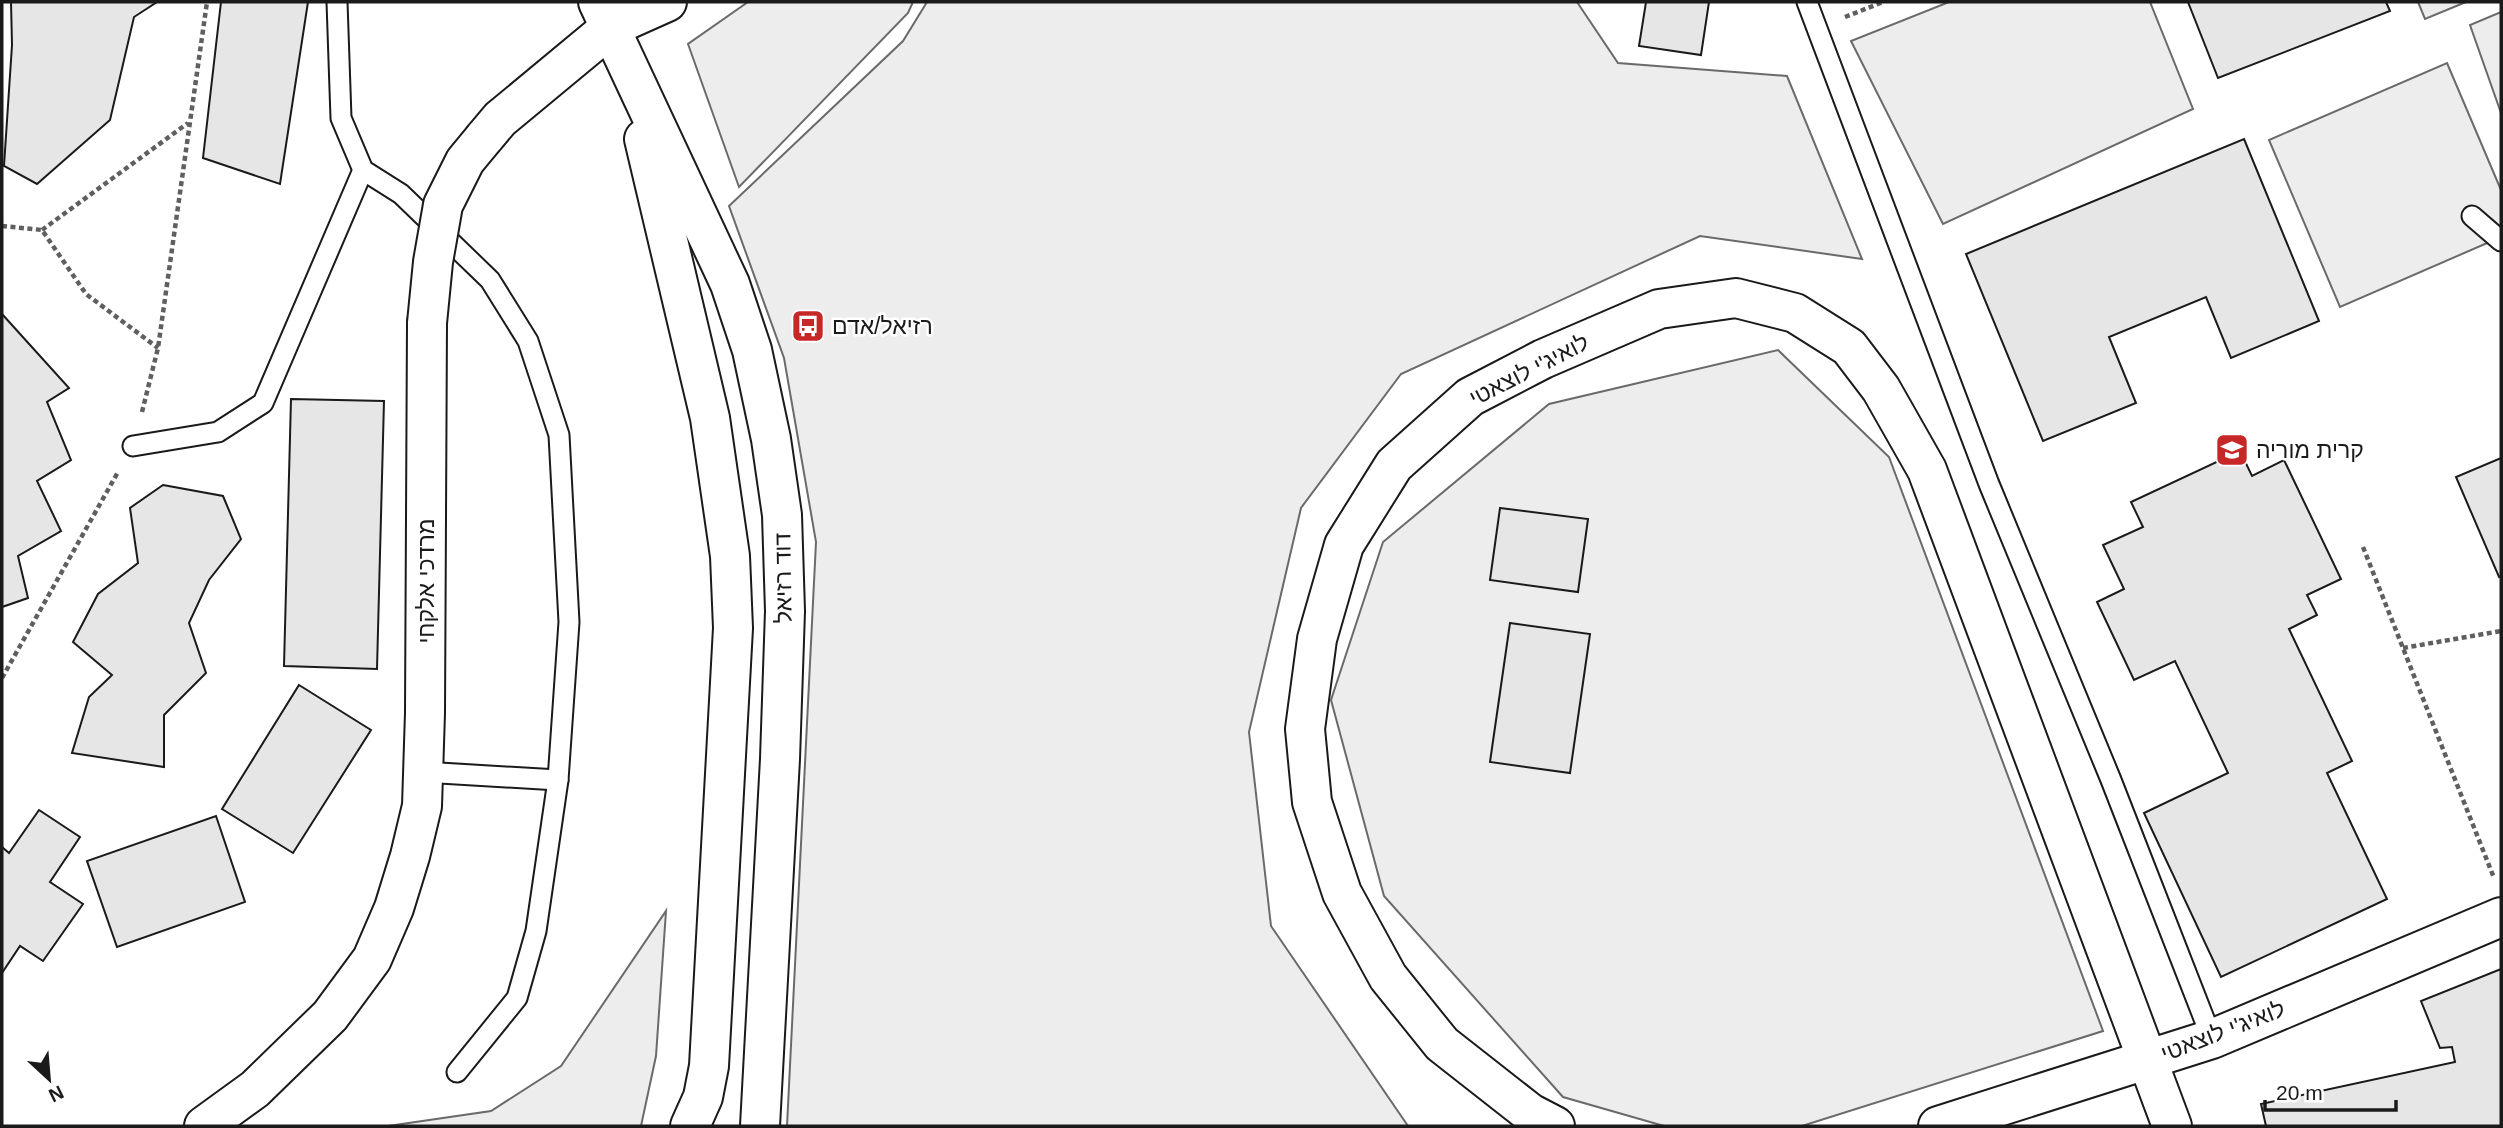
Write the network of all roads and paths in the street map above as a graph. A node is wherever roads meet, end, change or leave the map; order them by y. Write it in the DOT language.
graph roads {
  1 [pos="207,2"];
  2 [pos="337,2"];
  3 [pos="667,2"];
  4 [pos="1807,2"];
  5 [pos="611,29"];
  6 [pos="189,122"];
  7 [pos="363,170"];
  8 [pos="2472,216"];
  9 [pos="2,226"];
  10 [pos="42,230"];
  11 [pos="2501,241"];
  12 [pos="158,348"];
  13 [pos="133,446"];
  14 [pos="2363,547"];
  15 [pos="2501,631"];
  16 [pos="2403,648"];
  17 [pos="2,678"];
  18 [pos="423,772"];
  19 [pos="558,780"];
  20 [pos="2499,901"];
  21 [pos="2212,1039"];
  22 [pos="2147,1060"];
  23 [pos="457,1072"];
  24 [pos="205,1126"];
  25 [pos="690,1126"];
  26 [pos="760,1126"];
  27 [pos="1555,1126"];
  28 [pos="1938,1126"];
  29 [pos="2172,1126"];
  1 -- 6 [label="path"];
  2 -- 7 [label="lane"];
  3 -- 5 [label="street, מרדכי אלקחי"];
  4 -- 21 [label="lane"];
  5 -- 18 [label="street, מרדכי אלקחי, bridge"];
  5 -- 25 [label="street"];
  5 -- 26 [label="street, דוד רזיאל"];
  6 -- 10 [label="path"];
  6 -- 12 [label="path"];
  7 -- 13 [label="lane"];
  7 -- 19 [label="lane"];
  8 -- 11 [label="lane"];
  9 -- 10 [label="path"];
  10 -- 12 [label="path"];
  12 -- 13 [label="path"];
  13 -- 17 [label="path"];
  14 -- 16 [label="path"];
  15 -- 16 [label="path"];
  16 -- 20 [label="path"];
  18 -- 19 [label="lane"];
  18 -- 24 [label="street, מרדכי אלקחי"];
  19 -- 23 [label="lane"];
  20 -- 21 [label="street, לואיג'י לוצאטי"];
  21 -- 22 [label="street, לואיג'י לוצאטי"];
  22 -- 27 [label="street, לואיג'י לוצאטי"];
  22 -- 28 [label="street, לואיג'י לוצאטי"];
  22 -- 29 [label="street, לואיג'י לוצאטי"];
}
